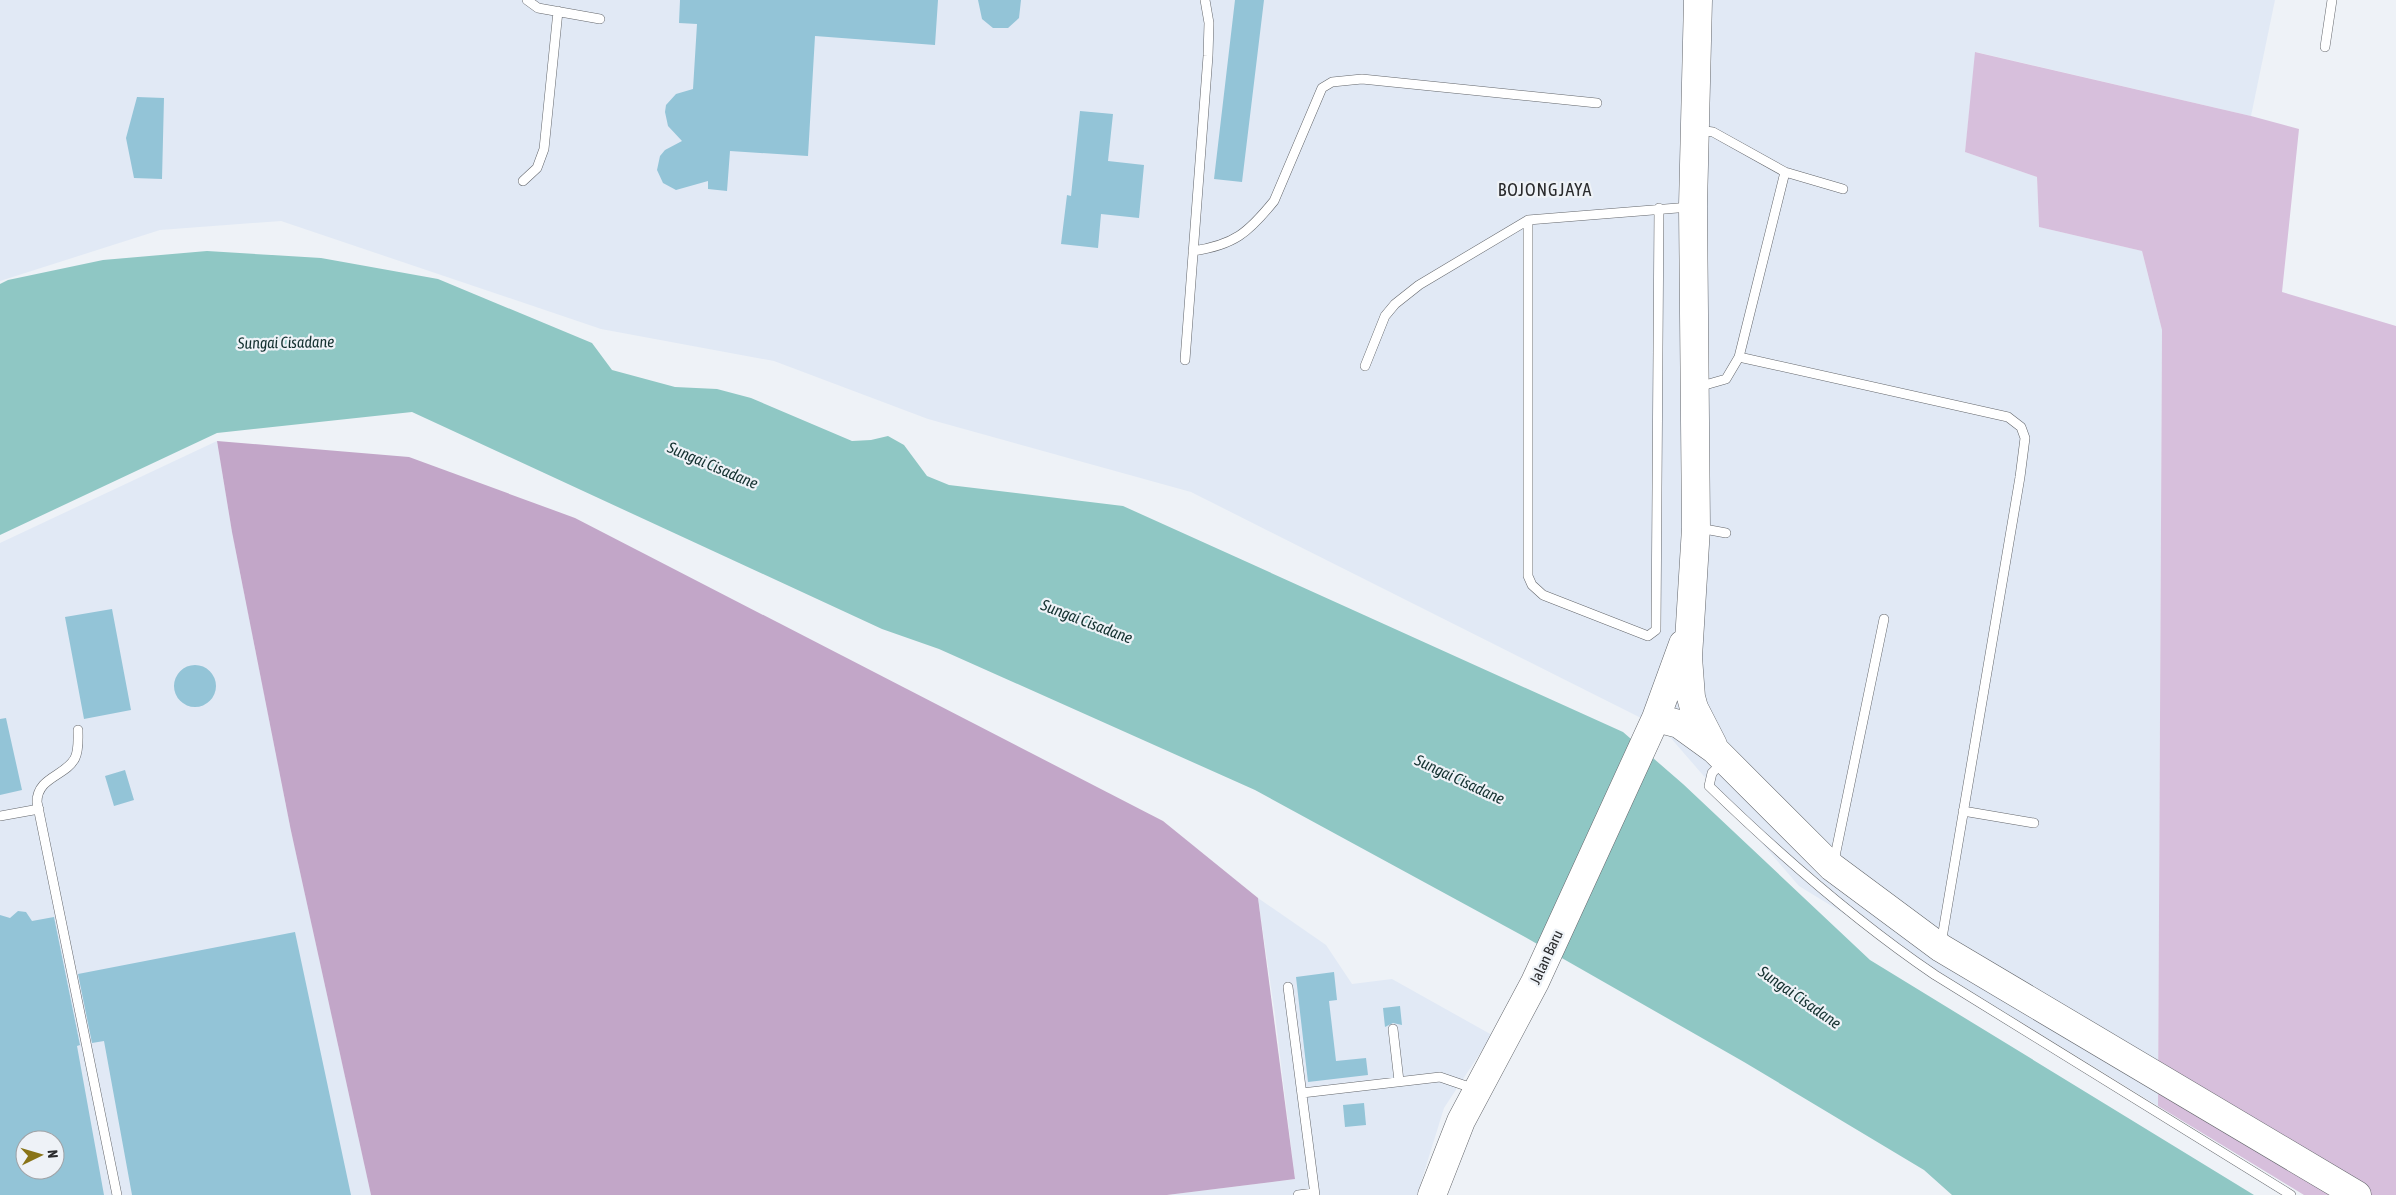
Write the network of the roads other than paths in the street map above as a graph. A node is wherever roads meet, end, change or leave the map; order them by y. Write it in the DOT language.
graph roads {
  1 [pos="527,0"];
  2 [pos="1205,0"];
  3 [pos="1698,0"];
  4 [pos="2332,0"];
  5 [pos="558,11"];
  6 [pos="600,19"];
  7 [pos="2325,47"];
  8 [pos="1596,103"];
  9 [pos="1693,129"];
  10 [pos="1784,172"];
  11 [pos="523,181"];
  12 [pos="1843,189"];
  13 [pos="1693,206"];
  14 [pos="1659,208"];
  15 [pos="1528,220"];
  16 [pos="1193,251"];
  17 [pos="1738,357"];
  18 [pos="1185,360"];
  19 [pos="1365,366"];
  20 [pos="1695,388"];
  21 [pos="1696,528"];
  22 [pos="1726,534"];
  23 [pos="1692,618"];
  24 [pos="1884,619"];
  25 [pos="1654,723"];
  26 [pos="78,730"];
  27 [pos="1721,755"];
  28 [pos="39,809"];
  29 [pos="1963,810"];
  30 [pos="0,816"];
  31 [pos="2034,823"];
  32 [pos="1832,867"];
  33 [pos="1941,948"];
  34 [pos="1288,987"];
  35 [pos="1393,1029"];
  36 [pos="1399,1082"];
  37 [pos="1478,1089"];
  38 [pos="1302,1093"];
  39 [pos="1314,1194"];
  40 [pos="117,1195"];
  41 [pos="1298,1195"];
  42 [pos="1432,1195"];
  43 [pos="2291,1195"];
  44 [pos="2358,1195"];
  1 -- 5 [label="lane"];
  2 -- 16 [label="lane"];
  3 -- 9 [label="main road"];
  4 -- 7 [label="lane"];
  5 -- 6 [label="lane"];
  5 -- 11 [label="lane"];
  8 -- 16 [label="lane"];
  9 -- 10 [label="lane"];
  9 -- 13 [label="main road"];
  10 -- 12 [label="lane"];
  10 -- 17 [label="lane"];
  13 -- 14 [label="lane"];
  13 -- 20 [label="main road"];
  14 -- 15 [label="lane"];
  14 -- 15 [label="lane"];
  15 -- 19 [label="lane"];
  16 -- 18 [label="lane"];
  17 -- 20 [label="lane"];
  17 -- 29 [label="lane"];
  20 -- 21 [label="main road"];
  21 -- 22 [label="lane"];
  21 -- 23 [label="main road"];
  23 -- 25 [label="main road, Jalan Baru"];
  23 -- 27 [label="main road"];
  24 -- 32 [label="lane"];
  25 -- 27 [label="main road"];
  25 -- 37 [label="main road, Jalan Baru"];
  26 -- 28 [label="lane"];
  27 -- 32 [label="main road"];
  27 -- 43 [label="lane"];
  28 -- 30 [label="lane"];
  28 -- 40 [label="lane"];
  29 -- 31 [label="lane"];
  29 -- 33 [label="lane"];
  32 -- 33 [label="main road"];
  33 -- 44 [label="main road"];
  34 -- 38 [label="lane"];
  35 -- 36 [label="lane"];
  36 -- 37 [label="lane"];
  36 -- 38 [label="lane"];
  37 -- 42 [label="main road, Jalan Baru"];
  38 -- 39 [label="lane"];
  39 -- 41 [label="lane"];
}
